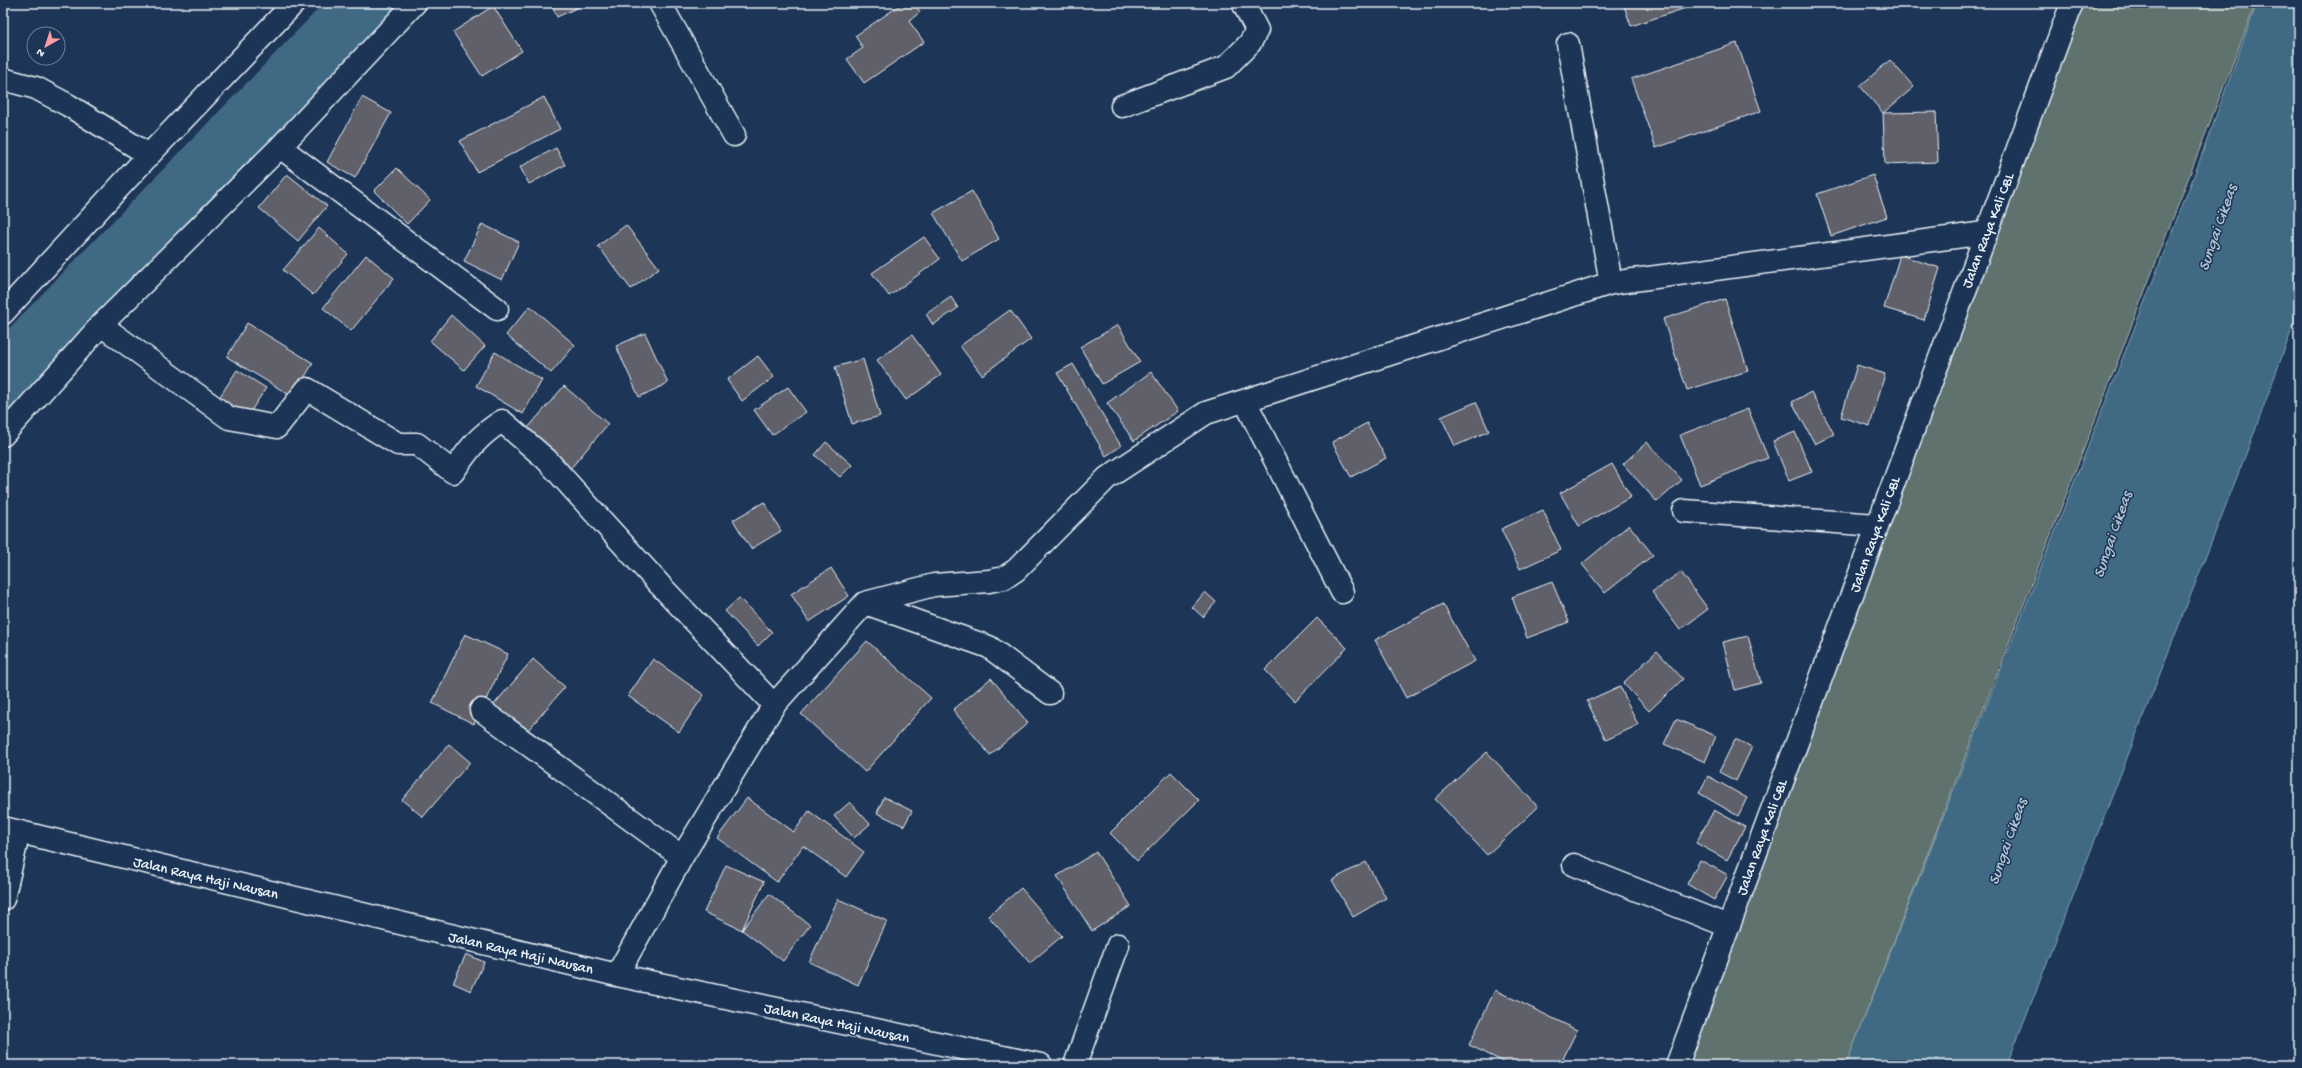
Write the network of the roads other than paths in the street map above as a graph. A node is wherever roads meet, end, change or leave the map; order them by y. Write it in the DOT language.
graph roads {
  1 [pos="294,3"];
  2 [pos="415,3"];
  3 [pos="660,3"];
  4 [pos="1243,3"];
  5 [pos="2072,3"];
  6 [pos="1568,44"];
  7 [pos="3,79"];
  8 [pos="1122,106"];
  9 [pos="734,135"];
  10 [pos="280,147"];
  11 [pos="149,155"];
  12 [pos="1985,233"];
  13 [pos="1611,283"];
  14 [pos="497,309"];
  15 [pos="3,313"];
  16 [pos="101,325"];
  17 [pos="1245,401"];
  18 [pos="3,435"];
  19 [pos="1684,511"];
  20 [pos="1877,525"];
  21 [pos="1342,592"];
  22 [pos="865,603"];
  23 [pos="1050,693"];
  24 [pos="774,705"];
  25 [pos="481,710"];
  26 [pos="11,830"];
  27 [pos="682,857"];
  28 [pos="1574,865"];
  29 [pos="3,899"];
  30 [pos="1728,926"];
  31 [pos="1118,945"];
  32 [pos="617,975"];
  33 [pos="1041,1065"];
  34 [pos="1075,1065"];
  35 [pos="1677,1065"];
  1 -- 11 [label="street"];
  2 -- 10 [label="street"];
  3 -- 9 [label="street"];
  4 -- 8 [label="street"];
  5 -- 12 [label="street, Jalan Raya Kali CBL"];
  6 -- 13 [label="street"];
  7 -- 11 [label="street"];
  10 -- 14 [label="street"];
  10 -- 16 [label="street"];
  11 -- 15 [label="street"];
  12 -- 13 [label="street"];
  12 -- 20 [label="street, Jalan Raya Kali CBL"];
  13 -- 17 [label="street"];
  16 -- 18 [label="street"];
  16 -- 24 [label="street"];
  17 -- 21 [label="street"];
  17 -- 22 [label="street"];
  19 -- 20 [label="street"];
  20 -- 30 [label="street, Jalan Raya Kali CBL"];
  22 -- 23 [label="street"];
  22 -- 24 [label="street"];
  24 -- 27 [label="street"];
  25 -- 27 [label="street"];
  26 -- 29 [label="street"];
  26 -- 32 [label="street, Jalan Raya Haji Nausan"];
  27 -- 32 [label="street"];
  28 -- 30 [label="street"];
  30 -- 35 [label="street, Jalan Raya Kali CBL"];
  31 -- 34 [label="street"];
  32 -- 33 [label="street, Jalan Raya Haji Nausan"];
}
